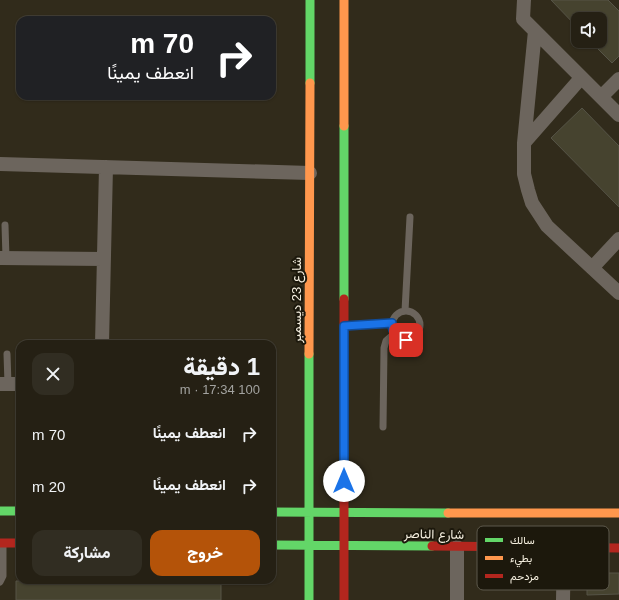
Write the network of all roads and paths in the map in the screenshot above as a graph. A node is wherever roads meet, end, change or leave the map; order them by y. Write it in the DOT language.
graph roads {
  1 [pos="310,0"];
  2 [pos="344,0"];
  3 [pos="524,0"];
  4 [pos="535,31"];
  5 [pos="581,78"];
  6 [pos="619,79"];
  7 [pos="601,97"];
  8 [pos="619,115"];
  9 [pos="524,143"];
  10 [pos="0,164"];
  11 [pos="106,167"];
  12 [pos="310,173"];
  13 [pos="410,217"];
  14 [pos="5,225"];
  15 [pos="619,239"];
  16 [pos="3,258"];
  17 [pos="104,259"];
  18 [pos="592,268"];
  19 [pos="619,293"];
  20 [pos="405,311"];
  21 [pos="392,323"];
  22 [pos="344,326"];
  23 [pos="394,334"];
  24 [pos="102,340"];
  25 [pos="7,354"];
  26 [pos="9,384"];
  27 [pos="383,427"];
  28 [pos="0,511"];
  29 [pos="16,511"];
  30 [pos="276,512"];
  31 [pos="309,512"];
  32 [pos="344,512"];
  33 [pos="619,513"];
  34 [pos="2,543"];
  35 [pos="16,543"];
  36 [pos="276,545"];
  37 [pos="309,546"];
  38 [pos="344,546"];
  39 [pos="457,547"];
  40 [pos="477,547"];
  41 [pos="0,582"];
  42 [pos="563,590"];
  43 [pos="309,600"];
  44 [pos="344,600"];
  45 [pos="457,600"];
  46 [pos="563,600"];
  1 -- 12 [label="main road, شارع 23 ديسمبر"];
  2 -- 22 [label="main road"];
  3 -- 4 [label="street"];
  4 -- 5 [label="street"];
  4 -- 9 [label="street"];
  5 -- 7 [label="street"];
  5 -- 9 [label="street"];
  6 -- 7 [label="street"];
  7 -- 8 [label="street"];
  9 -- 18 [label="street"];
  10 -- 11 [label="street"];
  11 -- 12 [label="street"];
  11 -- 17 [label="street"];
  12 -- 31 [label="main road, شارع 23 ديسمبر"];
  13 -- 20 [label="lane"];
  14 -- 16 [label="lane"];
  15 -- 18 [label="street"];
  16 -- 17 [label="street"];
  17 -- 24 [label="street"];
  18 -- 19 [label="street"];
  20 -- 21 [label="lane"];
  20 -- 23 [label="lane"];
  21 -- 22 [label="lane"];
  21 -- 23 [label="lane"];
  22 -- 32 [label="main road"];
  23 -- 27 [label="lane"];
  25 -- 26 [label="lane"];
  28 -- 29 [label="main road"];
  30 -- 31 [label="main road, شارع الناصر"];
  31 -- 32 [label="main road, شارع الناصر"];
  31 -- 37 [label="main road, شارع 23 ديسمبر"];
  32 -- 33 [label="main road, شارع الناصر"];
  32 -- 38 [label="main road"];
  34 -- 35 [label="main road"];
  34 -- 41 [label="lane"];
  36 -- 37 [label="main road, شارع الناصر"];
  37 -- 38 [label="main road, شارع الناصر"];
  37 -- 43 [label="main road, شارع 23 ديسمبر"];
  38 -- 39 [label="main road, شارع الناصر"];
  38 -- 44 [label="main road"];
  39 -- 40 [label="main road, شارع الناصر"];
  39 -- 45 [label="street"];
  42 -- 46 [label="street"];
}
